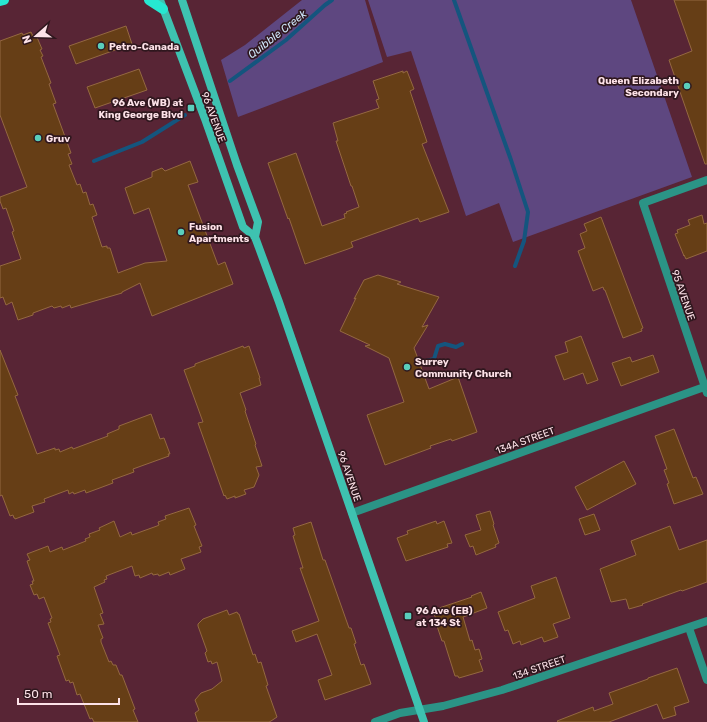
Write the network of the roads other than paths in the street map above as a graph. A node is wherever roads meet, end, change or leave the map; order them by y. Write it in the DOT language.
graph roads {
  1 [pos="4,0"];
  2 [pos="149,0"];
  3 [pos="182,0"];
  4 [pos="0,2"];
  5 [pos="162,4"];
  6 [pos="707,180"];
  7 [pos="255,237"];
  8 [pos="706,389"];
  9 [pos="352,514"];
  10 [pos="707,621"];
  11 [pos="688,628"];
  12 [pos="707,680"];
  13 [pos="420,710"];
  14 [pos="375,722"];
  15 [pos="424,722"];
  1 -- 4 [label="main road"];
  2 -- 5 [label="main road"];
  3 -- 7 [label="main road, 96 AVENUE"];
  5 -- 7 [label="main road, 96 AVENUE"];
  6 -- 8 [label="street, 95 AVENUE"];
  7 -- 9 [label="main road, 96 AVENUE"];
  8 -- 9 [label="street, 134A STREET"];
  9 -- 13 [label="main road, 96 AVENUE"];
  10 -- 11 [label="street, 134 STREET"];
  11 -- 12 [label="street"];
  11 -- 13 [label="street, 134 STREET"];
  13 -- 14 [label="street, 134 STREET"];
  13 -- 15 [label="main road, 96 AVENUE"];
}
